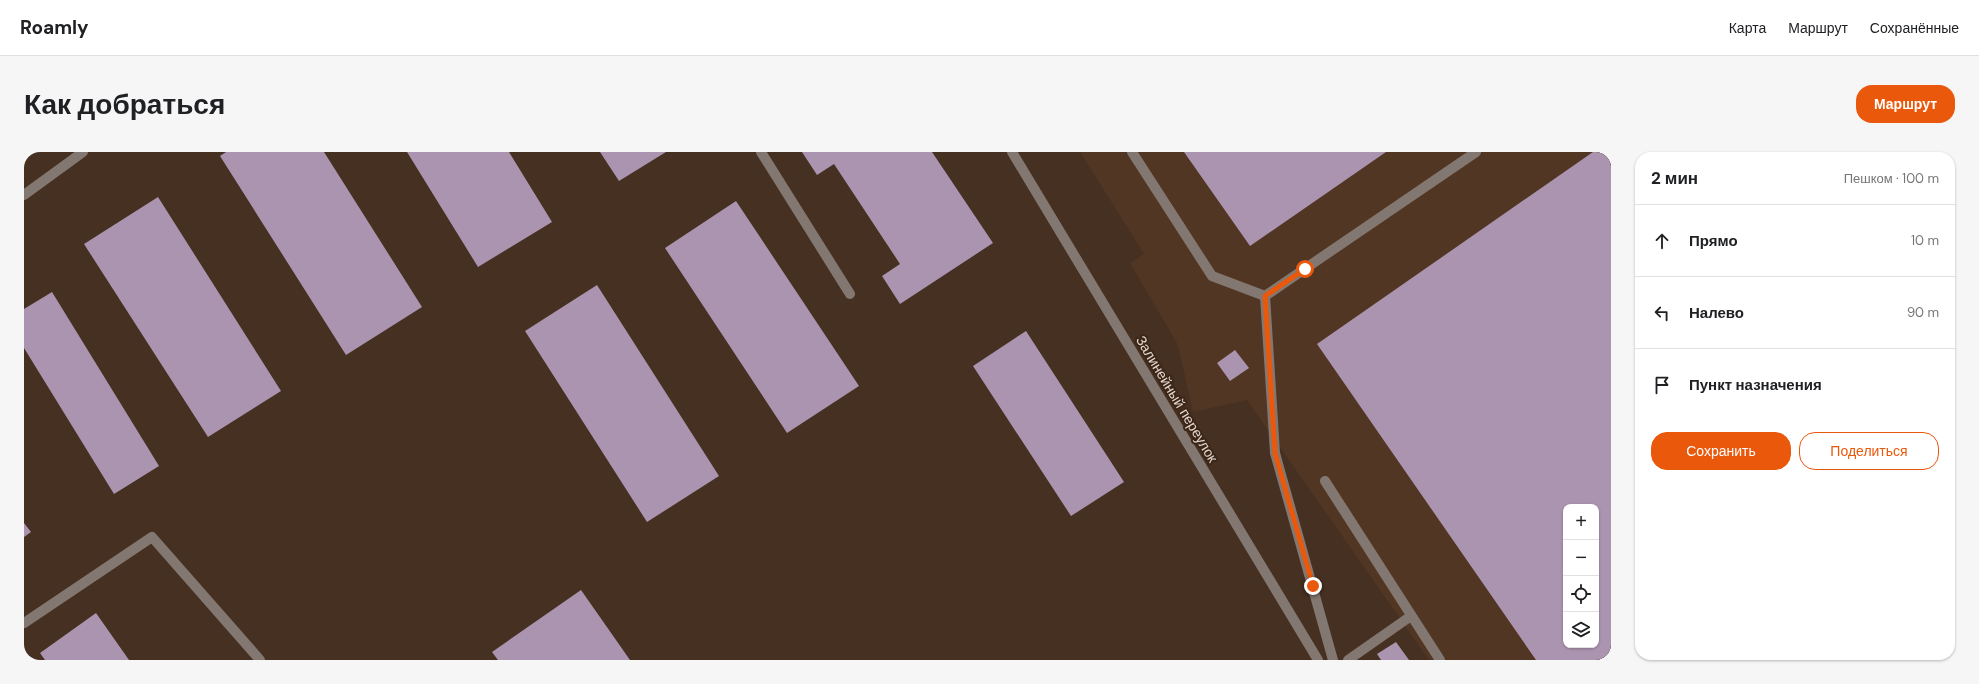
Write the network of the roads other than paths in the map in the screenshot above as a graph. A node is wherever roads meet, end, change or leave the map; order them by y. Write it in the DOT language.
graph roads {
  1 [pos="83,152"];
  2 [pos="761,152"];
  3 [pos="1012,152"];
  4 [pos="1132,152"];
  5 [pos="1476,152"];
  6 [pos="24,195"];
  7 [pos="850,294"];
  8 [pos="1265,296"];
  9 [pos="1325,481"];
  10 [pos="1411,616"];
  11 [pos="24,623"];
  12 [pos="260,660"];
  13 [pos="1318,660"];
  14 [pos="1333,660"];
  15 [pos="1348,660"];
  16 [pos="1440,660"];
  1 -- 6 [label="street"];
  2 -- 7 [label="street"];
  3 -- 13 [label="street, Залинейный переулок"];
  4 -- 8 [label="street"];
  5 -- 8 [label="street"];
  8 -- 14 [label="street"];
  9 -- 10 [label="street"];
  10 -- 15 [label="street"];
  10 -- 16 [label="street"];
  11 -- 12 [label="street"];
}
